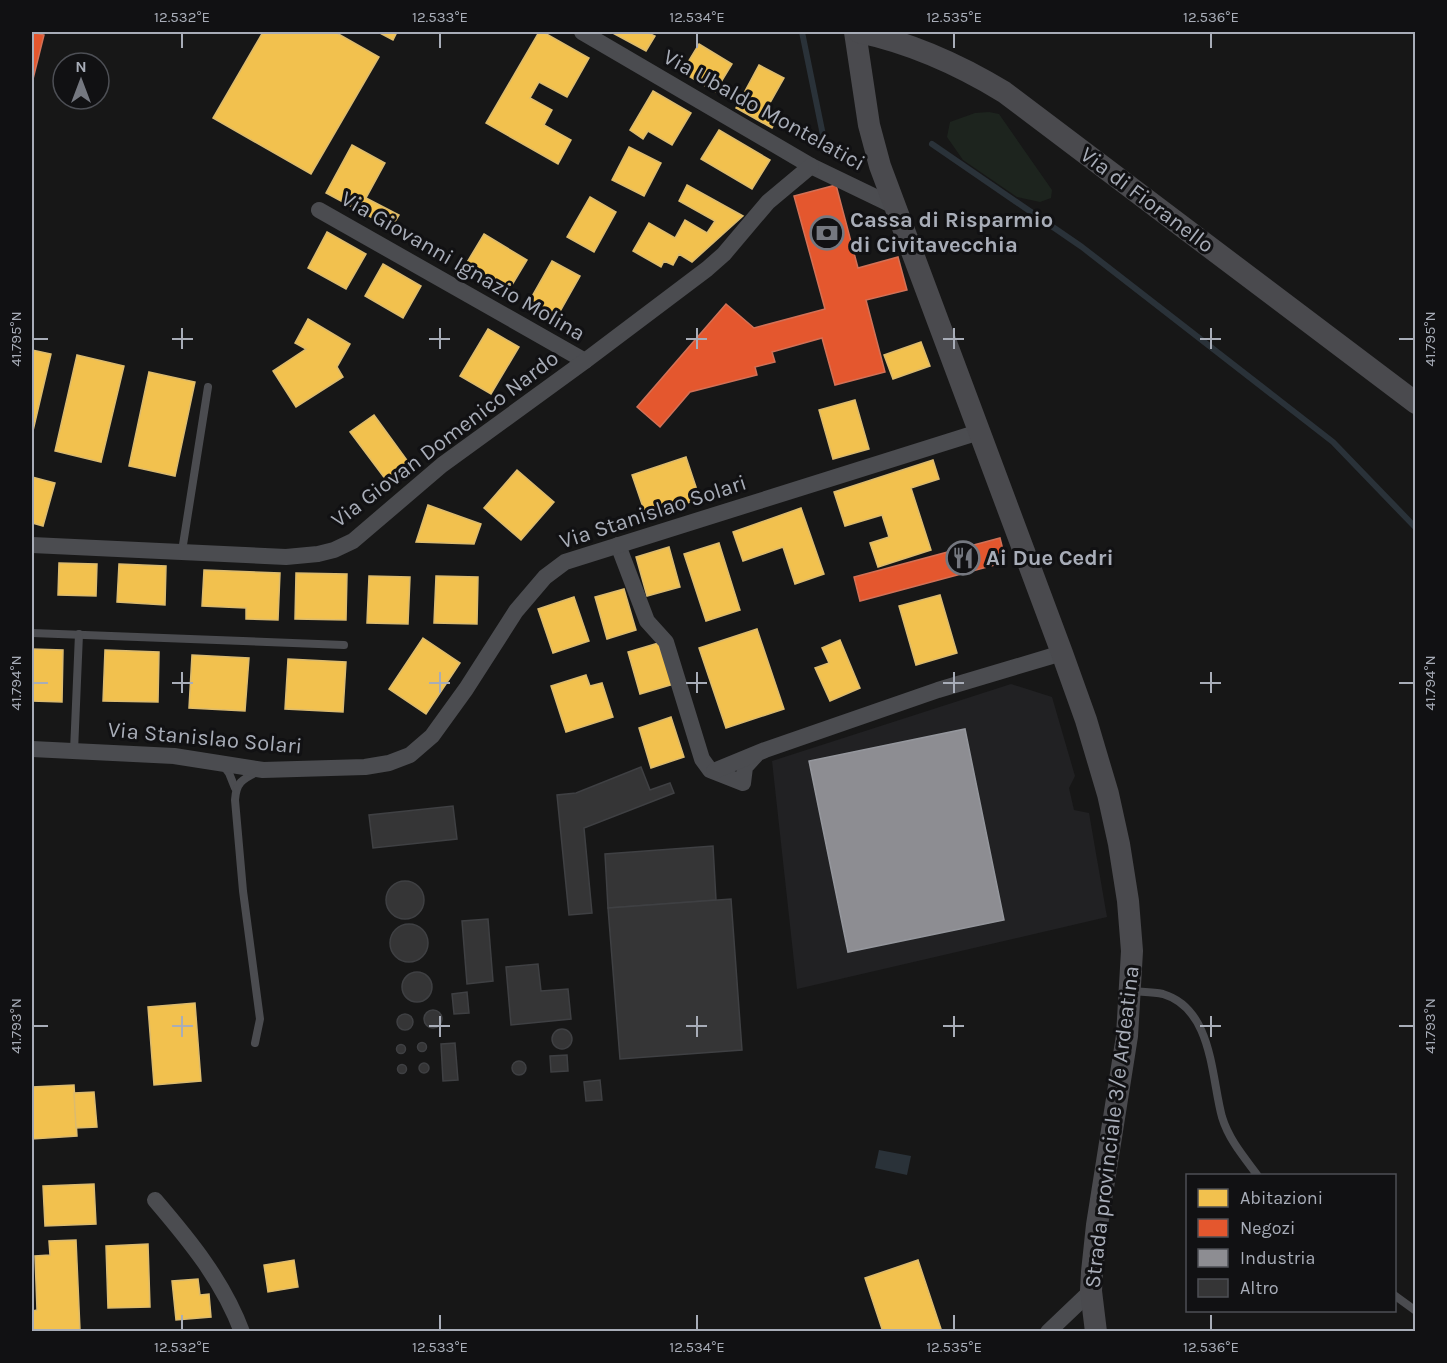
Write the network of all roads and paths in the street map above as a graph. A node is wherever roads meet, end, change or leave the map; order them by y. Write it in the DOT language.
graph roads {
  1 [pos="582,32"];
  2 [pos="857,32"];
  3 [pos="811,166"];
  4 [pos="894,206"];
  5 [pos="319,210"];
  6 [pos="585,361"];
  7 [pos="208,387"];
  8 [pos="1416,403"];
  9 [pos="979,432"];
  10 [pos="32,545"];
  11 [pos="618,545"];
  12 [pos="182,551"];
  13 [pos="32,633"];
  14 [pos="79,634"];
  15 [pos="344,645"];
  16 [pos="1062,653"];
  17 [pos="32,749"];
  18 [pos="74,751"];
  19 [pos="223,765"];
  20 [pos="263,770"];
  21 [pos="235,788"];
  22 [pos="1130,992"];
  23 [pos="255,1043"];
  24 [pos="1256,1174"];
  25 [pos="155,1200"];
  26 [pos="1091,1291"];
  27 [pos="1396,1296"];
  28 [pos="1416,1311"];
  29 [pos="242,1332"];
  30 [pos="1048,1332"];
  31 [pos="1096,1332"];
  1 -- 3 [label="street, Via Ubaldo Montelatici"];
  2 -- 4 [label="main road, Strada provinciale 3/e Ardeatina"];
  2 -- 8 [label="main road, Via di Fioranello"];
  3 -- 4 [label="street, Via Ubaldo Montelatici"];
  3 -- 6 [label="street, Via Giovan Domenico Nardo"];
  4 -- 9 [label="main road, Strada provinciale 3/e Ardeatina"];
  5 -- 6 [label="street, Via Giovanni Ignazio Molina"];
  6 -- 12 [label="street, Via Giovan Domenico Nardo"];
  7 -- 12 [label="lane"];
  9 -- 11 [label="street, Via Stanislao Solari"];
  9 -- 16 [label="main road, Strada provinciale 3/e Ardeatina"];
  10 -- 12 [label="street, Via Giovan Domenico Nardo"];
  11 -- 16 [label="street"];
  11 -- 20 [label="street, Via Stanislao Solari"];
  13 -- 14 [label="lane"];
  14 -- 15 [label="lane"];
  14 -- 18 [label="lane"];
  16 -- 22 [label="main road, Strada provinciale 3/e Ardeatina"];
  17 -- 18 [label="street, Via Stanislao Solari"];
  18 -- 19 [label="street, Via Stanislao Solari"];
  19 -- 20 [label="street, Via Stanislao Solari"];
  19 -- 21 [label="lane"];
  20 -- 21 [label="lane"];
  21 -- 23 [label="lane"];
  22 -- 24 [label="lane"];
  22 -- 26 [label="main road, Strada provinciale 3/e Ardeatina"];
  25 -- 29 [label="street"];
  26 -- 30 [label="street"];
  26 -- 31 [label="main road, Strada provinciale 3/e Ardeatina"];
  27 -- 28 [label="lane"];
}
